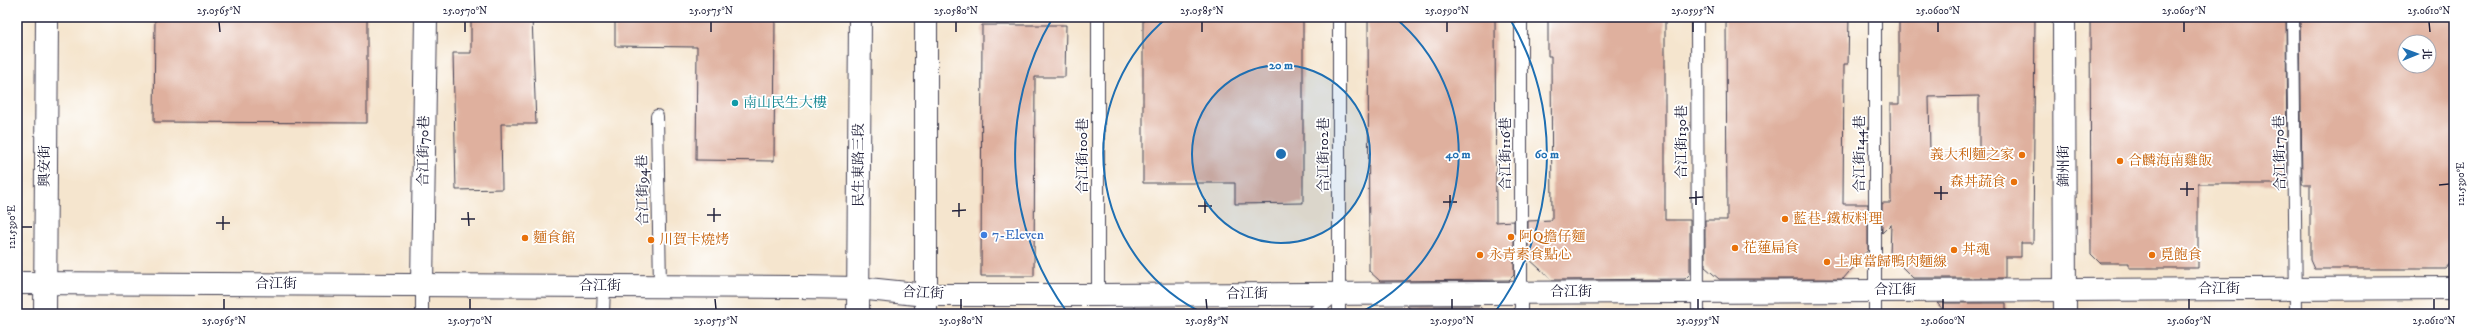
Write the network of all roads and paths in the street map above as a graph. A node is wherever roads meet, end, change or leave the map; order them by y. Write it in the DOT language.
graph roads {
  1 [pos="47,17"];
  2 [pos="426,17"];
  3 [pos="860,17"];
  4 [pos="926,17"];
  5 [pos="1098,17"];
  6 [pos="1339,17"];
  7 [pos="1521,17"];
  8 [pos="1698,17"];
  9 [pos="1875,17"];
  10 [pos="2064,17"];
  11 [pos="2293,17"];
  12 [pos="657,116"];
  13 [pos="17,283"];
  14 [pos="44,283"];
  15 [pos="422,285"];
  16 [pos="604,286"];
  17 [pos="660,286"];
  18 [pos="858,288"];
  19 [pos="2296,288"];
  20 [pos="2454,288"];
  21 [pos="1875,290"];
  22 [pos="2065,290"];
  23 [pos="1697,291"];
  24 [pos="1521,292"];
  25 [pos="1098,295"];
  26 [pos="1339,303"];
  27 [pos="926,304"];
  28 [pos="45,314"];
  29 [pos="422,314"];
  30 [pos="603,314"];
  31 [pos="858,314"];
  32 [pos="1312,314"];
  33 [pos="1521,314"];
  34 [pos="1698,314"];
  35 [pos="1875,314"];
  36 [pos="2065,314"];
  37 [pos="2296,314"];
  1 -- 14 [label="street, 興安街"];
  2 -- 15 [label="street, 合江街70巷"];
  3 -- 18 [label="street, 民生東路三段"];
  4 -- 27 [label="street"];
  5 -- 25 [label="lane, 合江街100巷"];
  6 -- 26 [label="lane, 合江街102巷"];
  7 -- 24 [label="lane, 合江街116巷"];
  8 -- 23 [label="lane, 合江街130巷"];
  9 -- 21 [label="lane, 合江街144巷"];
  10 -- 22 [label="street, 錦州街"];
  11 -- 19 [label="lane, 合江街170巷"];
  12 -- 17 [label="lane, 合江街94巷"];
  13 -- 14 [label="street, 合江街"];
  14 -- 15 [label="street, 合江街"];
  14 -- 28 [label="street, 興安街"];
  15 -- 16 [label="street, 合江街"];
  15 -- 29 [label="lane"];
  16 -- 17 [label="street, 合江街"];
  16 -- 30 [label="lane"];
  17 -- 18 [label="street, 合江街"];
  18 -- 27 [label="street, 合江街"];
  18 -- 31 [label="street, 民生東路三段"];
  19 -- 20 [label="street, 合江街"];
  19 -- 22 [label="street, 合江街"];
  19 -- 37 [label="lane, 合江街170巷"];
  21 -- 22 [label="street, 合江街"];
  21 -- 23 [label="street, 合江街"];
  21 -- 35 [label="lane, 合江街144巷"];
  22 -- 36 [label="street, 錦州街"];
  23 -- 24 [label="street, 合江街"];
  23 -- 34 [label="lane, 合江街130巷"];
  24 -- 26 [label="street, 合江街"];
  24 -- 33 [label="lane, 合江街116巷"];
  25 -- 26 [label="street, 合江街"];
  25 -- 27 [label="street, 合江街"];
  26 -- 32 [label="lane"];
}
